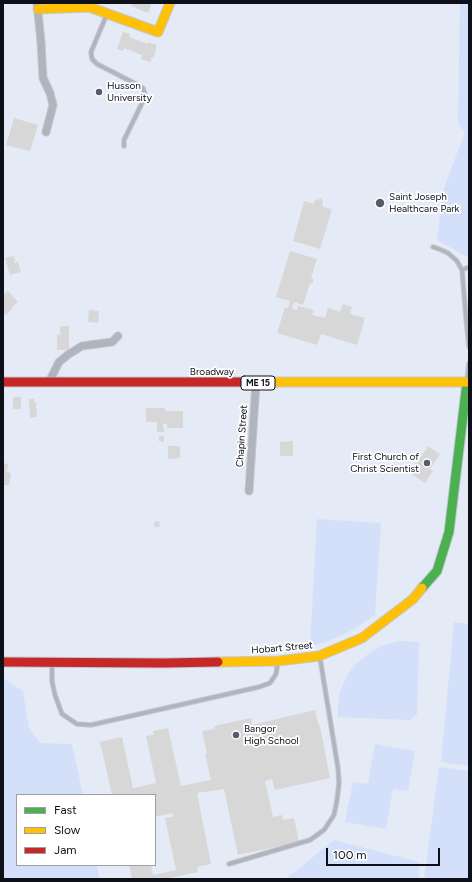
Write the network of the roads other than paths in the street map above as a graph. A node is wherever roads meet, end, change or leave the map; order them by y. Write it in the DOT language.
graph roads {
  1 [pos="170,3"];
  2 [pos="75,5"];
  3 [pos="37,6"];
  4 [pos="107,13"];
  5 [pos="46,132"];
  6 [pos="124,146"];
  7 [pos="433,247"];
  8 [pos="469,268"];
  9 [pos="462,270"];
  10 [pos="118,336"];
  11 [pos="469,347"];
  12 [pos="469,363"];
  13 [pos="3,382"];
  14 [pos="49,382"];
  15 [pos="468,382"];
  16 [pos="256,383"];
  17 [pos="249,492"];
  18 [pos="319,656"];
  19 [pos="278,661"];
  20 [pos="3,662"];
  21 [pos="52,662"];
  22 [pos="229,864"];
  1 -- 4 [label="street"];
  2 -- 3 [label="street"];
  2 -- 4 [label="street"];
  3 -- 5 [label="street"];
  4 -- 6 [label="lane"];
  7 -- 9 [label="lane"];
  8 -- 9 [label="lane"];
  9 -- 11 [label="lane"];
  10 -- 14 [label="street"];
  12 -- 15 [label="lane"];
  13 -- 14 [label="street, Broadway / ME 15"];
  14 -- 16 [label="street, Broadway / ME 15"];
  15 -- 16 [label="street, Broadway / ME 15"];
  15 -- 18 [label="street, Hobart Street"];
  16 -- 17 [label="street, Chapin Street"];
  18 -- 19 [label="street, Hobart Street"];
  18 -- 22 [label="lane"];
  19 -- 21 [label="street, Hobart Street"];
  19 -- 21 [label="lane"];
  20 -- 21 [label="street, Hobart Street"];
}
